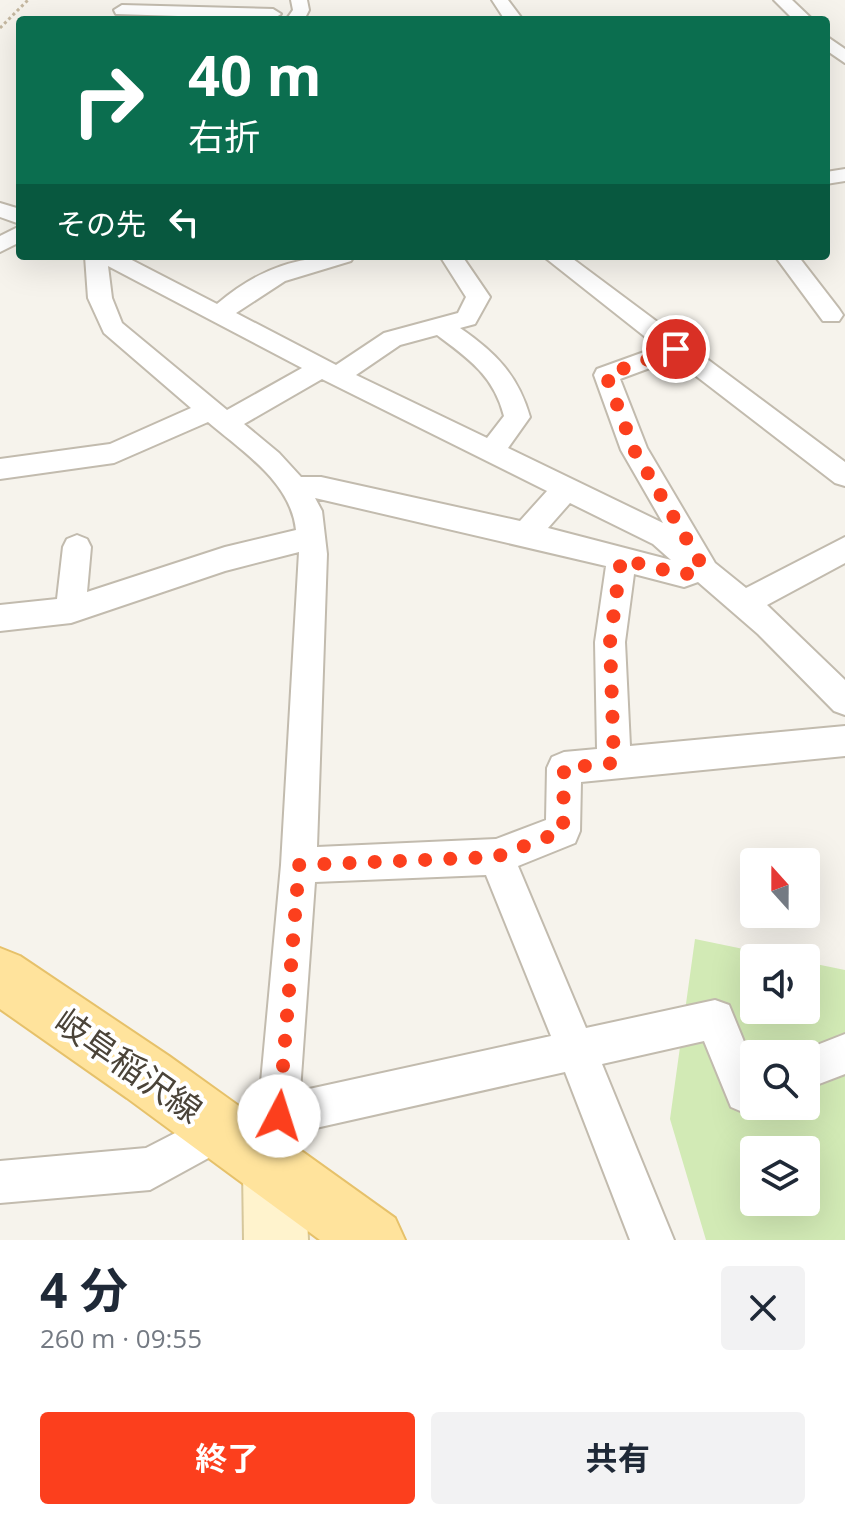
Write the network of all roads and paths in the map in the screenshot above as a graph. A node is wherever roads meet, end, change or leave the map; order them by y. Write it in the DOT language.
graph roads {
  1 [pos="28,0"];
  2 [pos="254,0"];
  3 [pos="815,0"];
  4 [pos="793,9"];
  5 [pos="123,10"];
  6 [pos="256,16"];
  7 [pos="277,16"];
  8 [pos="0,28"];
  9 [pos="830,35"];
  10 [pos="838,58"];
  11 [pos="96,260"];
  12 [pos="115,260"];
  13 [pos="330,260"];
  14 [pos="454,260"];
  15 [pos="559,260"];
  16 [pos="789,260"];
  17 [pos="220,314"];
  18 [pos="831,315"];
  19 [pos="441,326"];
  20 [pos="676,349"];
  21 [pos="330,372"];
  22 [pos="218,416"];
  23 [pos="492,450"];
  24 [pos="0,469"];
  25 [pos="845,476"];
  26 [pos="294,487"];
  27 [pos="567,487"];
  28 [pos="526,534"];
  29 [pos="311,538"];
  30 [pos="77,547"];
  31 [pos="845,549"];
  32 [pos="621,559"];
  33 [pos="703,567"];
  34 [pos="745,603"];
  35 [pos="71,610"];
  36 [pos="0,618"];
  37 [pos="845,701"];
  38 [pos="845,741"];
  39 [pos="614,763"];
  40 [pos="496,857"];
  41 [pos="299,865"];
  42 [pos="0,976"];
  43 [pos="576,1049"];
  44 [pos="845,1054"];
  45 [pos="820,1064"];
  46 [pos="740,1081"];
  47 [pos="220,1130"];
  48 [pos="276,1142"];
  49 [pos="0,1182"];
  50 [pos="276,1240"];
  51 [pos="373,1240"];
  52 [pos="652,1240"];
  1 -- 8 [label="path"];
  2 -- 7 [label="street"];
  3 -- 4 [label="street"];
  5 -- 6 [label="street"];
  9 -- 10 [label="street"];
  11 -- 22 [label="street"];
  12 -- 17 [label="street"];
  13 -- 17 [label="street"];
  14 -- 19 [label="street"];
  15 -- 20 [label="street"];
  16 -- 18 [label="street"];
  17 -- 21 [label="street"];
  19 -- 21 [label="street"];
  19 -- 23 [label="street"];
  20 -- 25 [label="street"];
  20 -- 33 [label="street"];
  21 -- 22 [label="street"];
  21 -- 23 [label="street"];
  22 -- 24 [label="street"];
  22 -- 26 [label="street"];
  23 -- 27 [label="street"];
  26 -- 28 [label="street"];
  26 -- 29 [label="street"];
  27 -- 28 [label="street"];
  27 -- 33 [label="street"];
  28 -- 32 [label="street"];
  29 -- 35 [label="street"];
  29 -- 41 [label="street"];
  30 -- 35 [label="street"];
  31 -- 34 [label="street"];
  32 -- 33 [label="street"];
  32 -- 39 [label="street"];
  33 -- 34 [label="street"];
  34 -- 37 [label="street"];
  35 -- 36 [label="street"];
  38 -- 39 [label="street"];
  39 -- 40 [label="street"];
  40 -- 41 [label="street"];
  40 -- 43 [label="street"];
  41 -- 48 [label="street"];
  42 -- 47 [label="main road, 岐阜稲沢線"];
  43 -- 46 [label="street"];
  43 -- 48 [label="street"];
  43 -- 52 [label="street"];
  44 -- 45 [label="street"];
  47 -- 48 [label="main road, 岐阜稲沢線"];
  47 -- 49 [label="street"];
  48 -- 50 [label="main road"];
  48 -- 51 [label="main road, 岐阜稲沢線"];
}
